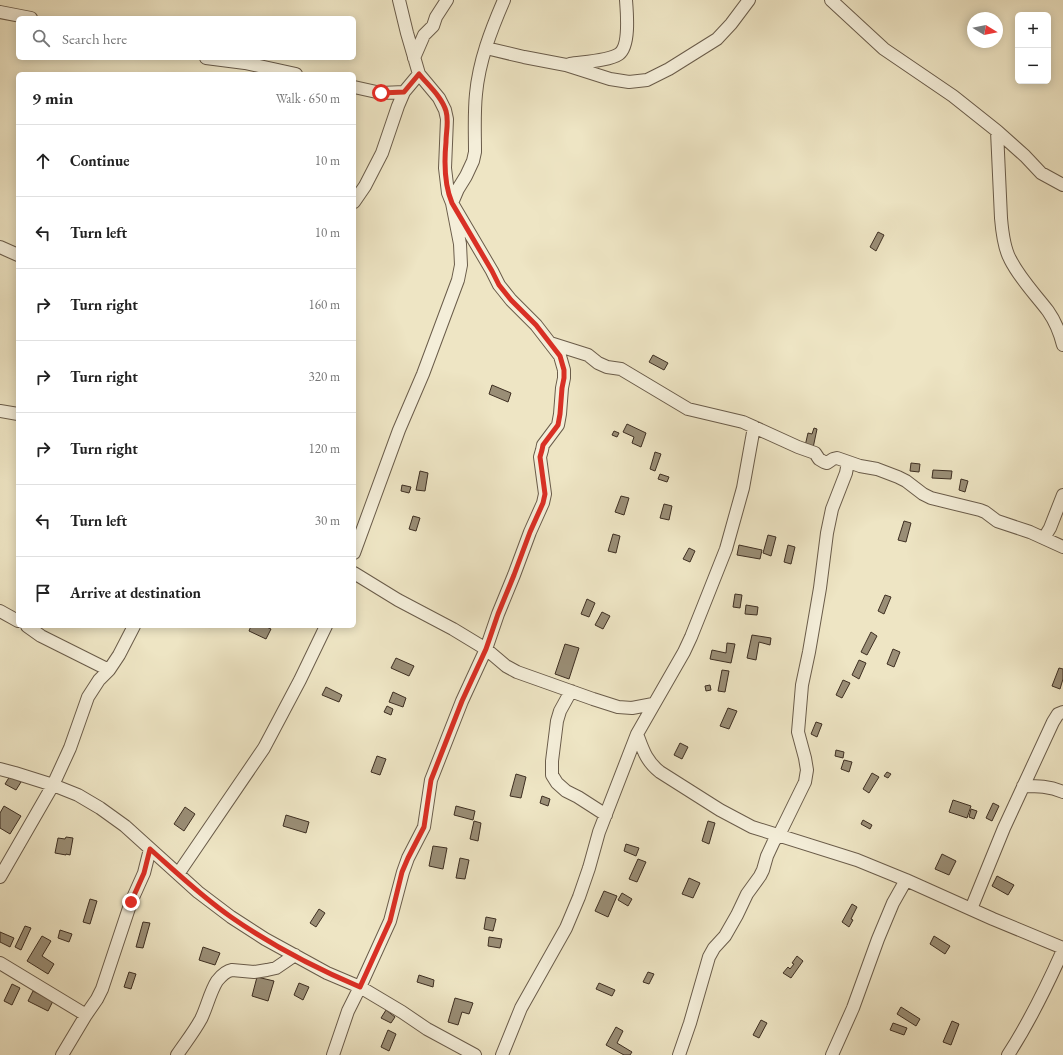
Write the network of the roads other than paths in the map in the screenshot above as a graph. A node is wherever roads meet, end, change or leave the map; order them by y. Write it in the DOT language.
graph roads {
  1 [pos="399,0"];
  2 [pos="447,0"];
  3 [pos="504,0"];
  4 [pos="626,0"];
  5 [pos="749,0"];
  6 [pos="831,0"];
  7 [pos="0,12"];
  8 [pos="21,16"];
  9 [pos="486,48"];
  10 [pos="414,58"];
  11 [pos="222,60"];
  12 [pos="566,64"];
  13 [pos="287,72"];
  14 [pos="419,74"];
  15 [pos="356,87"];
  16 [pos="404,92"];
  17 [pos="996,131"];
  18 [pos="1063,184"];
  19 [pos="356,199"];
  20 [pos="452,203"];
  21 [pos="0,247"];
  22 [pos="16,254"];
  23 [pos="550,343"];
  24 [pos="1063,344"];
  25 [pos="0,412"];
  26 [pos="16,412"];
  27 [pos="754,427"];
  28 [pos="848,462"];
  29 [pos="1063,495"];
  30 [pos="1044,538"];
  31 [pos="1063,547"];
  32 [pos="356,548"];
  33 [pos="356,574"];
  34 [pos="0,611"];
  35 [pos="16,620"];
  36 [pos="30,628"];
  37 [pos="133,628"];
  38 [pos="325,628"];
  39 [pos="486,649"];
  40 [pos="109,670"];
  41 [pos="571,691"];
  42 [pos="653,704"];
  43 [pos="1063,712"];
  44 [pos="637,734"];
  45 [pos="0,769"];
  46 [pos="53,785"];
  47 [pos="1023,786"];
  48 [pos="1063,792"];
  49 [pos="606,816"];
  50 [pos="778,835"];
  51 [pos="150,849"];
  52 [pos="178,874"];
  53 [pos="0,877"];
  54 [pos="906,880"];
  55 [pos="971,909"];
  56 [pos="1063,949"];
  57 [pos="295,955"];
  58 [pos="0,963"];
  59 [pos="360,987"];
  60 [pos="86,1015"];
  61 [pos="62,1055"];
  62 [pos="177,1055"];
  63 [pos="333,1055"];
  64 [pos="475,1055"];
  65 [pos="502,1055"];
  66 [pos="679,1055"];
  67 [pos="832,1055"];
  68 [pos="1008,1055"];
  1 -- 10 [label="street"];
  2 -- 10 [label="street"];
  3 -- 9 [label="street"];
  4 -- 12 [label="street"];
  5 -- 12 [label="street"];
  6 -- 17 [label="street"];
  7 -- 8 [label="street"];
  9 -- 12 [label="street"];
  9 -- 20 [label="street"];
  10 -- 14 [label="street"];
  11 -- 13 [label="street"];
  14 -- 16 [label="street"];
  14 -- 20 [label="street"];
  15 -- 16 [label="street"];
  16 -- 19 [label="street"];
  17 -- 18 [label="street"];
  17 -- 24 [label="street"];
  20 -- 23 [label="street"];
  20 -- 32 [label="street"];
  21 -- 22 [label="street"];
  23 -- 27 [label="street"];
  23 -- 39 [label="street"];
  25 -- 26 [label="street"];
  27 -- 28 [label="street"];
  27 -- 42 [label="street"];
  28 -- 30 [label="street"];
  28 -- 50 [label="street"];
  29 -- 30 [label="street"];
  30 -- 31 [label="street"];
  33 -- 39 [label="street"];
  34 -- 35 [label="street"];
  36 -- 40 [label="street"];
  37 -- 40 [label="street"];
  38 -- 52 [label="street"];
  39 -- 41 [label="street"];
  39 -- 59 [label="street"];
  40 -- 46 [label="street"];
  41 -- 42 [label="street"];
  41 -- 49 [label="street"];
  42 -- 44 [label="street"];
  43 -- 47 [label="street"];
  44 -- 49 [label="street"];
  44 -- 50 [label="street"];
  45 -- 46 [label="street"];
  46 -- 51 [label="street"];
  46 -- 53 [label="street"];
  47 -- 48 [label="street"];
  47 -- 55 [label="street"];
  49 -- 65 [label="street"];
  50 -- 54 [label="street"];
  50 -- 66 [label="street"];
  51 -- 52 [label="street"];
  51 -- 60 [label="street"];
  52 -- 57 [label="street"];
  54 -- 55 [label="street"];
  54 -- 67 [label="street"];
  55 -- 56 [label="street"];
  56 -- 68 [label="street"];
  57 -- 59 [label="street"];
  57 -- 62 [label="street"];
  58 -- 60 [label="street"];
  59 -- 63 [label="street"];
  59 -- 64 [label="street"];
  60 -- 61 [label="street"];
}
